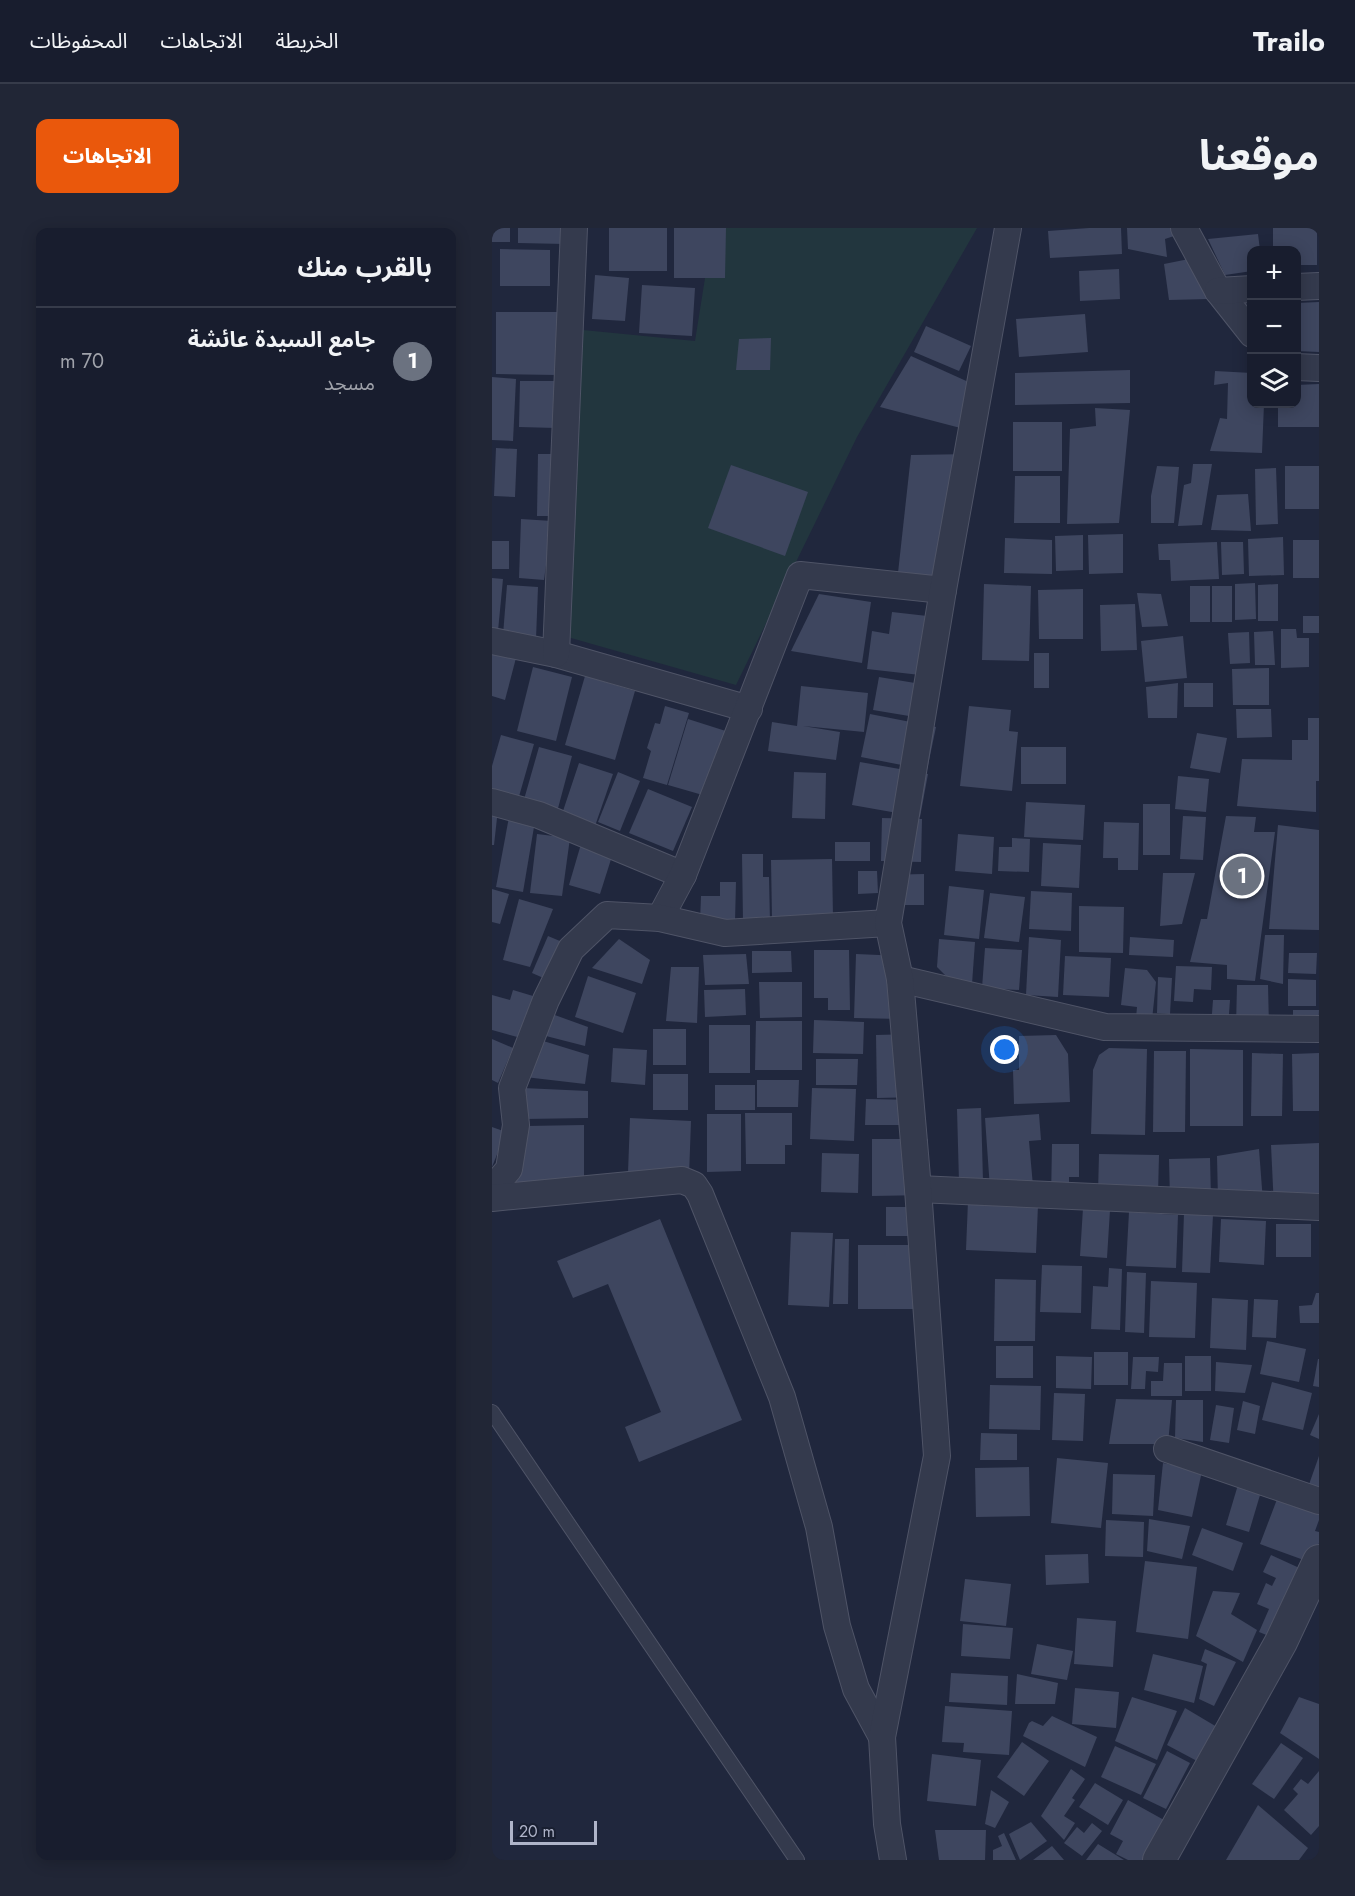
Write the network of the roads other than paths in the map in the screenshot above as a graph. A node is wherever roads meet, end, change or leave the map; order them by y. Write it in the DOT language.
graph roads {
  1 [pos="574,228"];
  2 [pos="1008,228"];
  3 [pos="1184,228"];
  4 [pos="1319,286"];
  5 [pos="1301,287"];
  6 [pos="1247,289"];
  7 [pos="1218,291"];
  8 [pos="1247,329"];
  9 [pos="1301,367"];
  10 [pos="1319,368"];
  11 [pos="943,590"];
  12 [pos="492,641"];
  13 [pos="556,654"];
  14 [pos="749,709"];
  15 [pos="492,801"];
  16 [pos="683,875"];
  17 [pos="660,918"];
  18 [pos="888,923"];
  19 [pos="900,979"];
  20 [pos="1319,1029"];
  21 [pos="492,1189"];
  22 [pos="918,1189"];
  23 [pos="492,1198"];
  24 [pos="1319,1207"];
  25 [pos="492,1412"];
  26 [pos="1167,1449"];
  27 [pos="1319,1502"];
  28 [pos="1319,1561"];
  29 [pos="882,1737"];
  30 [pos="797,1860"];
  31 [pos="893,1860"];
  32 [pos="1159,1860"];
  1 -- 13 [label="street"];
  2 -- 11 [label="street"];
  3 -- 7 [label="street"];
  4 -- 5 [label="street"];
  6 -- 7 [label="street"];
  7 -- 8 [label="street"];
  9 -- 10 [label="street"];
  11 -- 14 [label="street"];
  11 -- 18 [label="street"];
  12 -- 13 [label="street"];
  13 -- 14 [label="street"];
  14 -- 16 [label="street"];
  15 -- 16 [label="street"];
  16 -- 17 [label="street"];
  17 -- 18 [label="street"];
  17 -- 21 [label="street"];
  18 -- 19 [label="street"];
  19 -- 20 [label="street"];
  19 -- 22 [label="street"];
  22 -- 24 [label="street"];
  22 -- 29 [label="street"];
  23 -- 29 [label="street"];
  25 -- 30 [label="lane"];
  26 -- 27 [label="street"];
  28 -- 32 [label="street"];
  29 -- 31 [label="street"];
}
